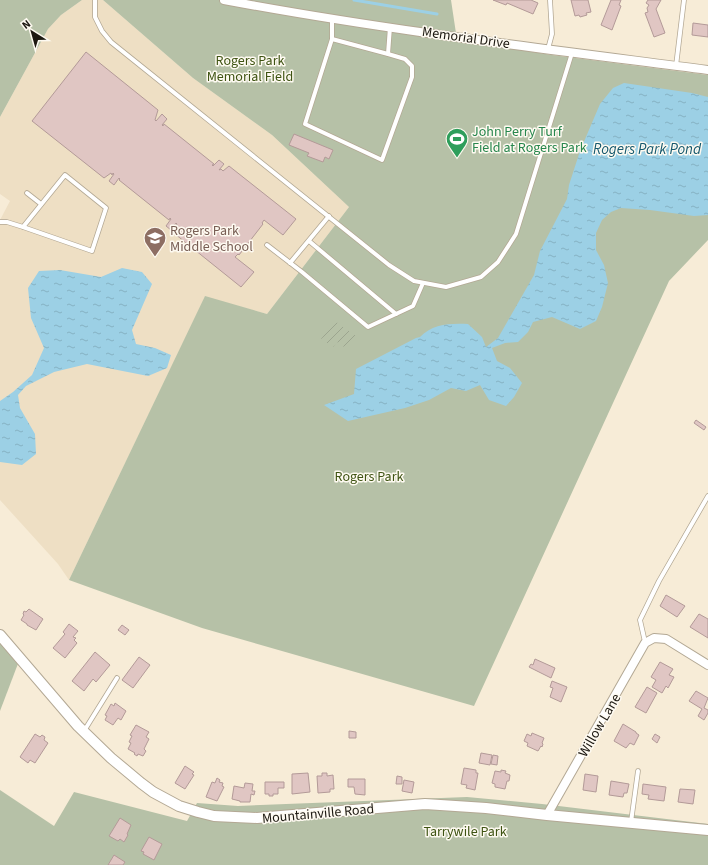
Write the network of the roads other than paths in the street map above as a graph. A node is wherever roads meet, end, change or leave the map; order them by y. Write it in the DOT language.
graph roads {
  1 [pos="95,0"];
  2 [pos="224,0"];
  3 [pos="550,0"];
  4 [pos="684,0"];
  5 [pos="332,18"];
  6 [pos="390,27"];
  7 [pos="332,39"];
  8 [pos="548,49"];
  9 [pos="572,53"];
  10 [pos="388,54"];
  11 [pos="676,66"];
  12 [pos="708,70"];
  13 [pos="27,193"];
  14 [pos="41,204"];
  15 [pos="329,216"];
  16 [pos="0,222"];
  17 [pos="23,227"];
  18 [pos="309,241"];
  19 [pos="267,246"];
  20 [pos="290,263"];
  21 [pos="423,283"];
  22 [pos="396,314"];
  23 [pos="708,496"];
  24 [pos="0,635"];
  25 [pos="645,643"];
  26 [pos="708,665"];
  27 [pos="117,678"];
  28 [pos="84,731"];
  29 [pos="638,771"];
  30 [pos="547,815"];
  31 [pos="631,822"];
  32 [pos="708,830"];
  1 -- 15 [label="lane"];
  2 -- 5 [label="street, Memorial Drive"];
  3 -- 8 [label="lane"];
  4 -- 11 [label="lane"];
  5 -- 6 [label="street, Memorial Drive"];
  5 -- 7 [label="lane"];
  6 -- 8 [label="street, Memorial Drive"];
  6 -- 10 [label="lane"];
  7 -- 10 [label="lane"];
  7 -- 10 [label="lane"];
  8 -- 9 [label="street, Memorial Drive"];
  9 -- 11 [label="street, Memorial Drive"];
  9 -- 21 [label="lane"];
  11 -- 12 [label="street, Memorial Drive"];
  13 -- 14 [label="lane"];
  14 -- 17 [label="lane"];
  14 -- 17 [label="lane"];
  15 -- 18 [label="lane"];
  15 -- 21 [label="lane"];
  16 -- 17 [label="lane"];
  18 -- 20 [label="lane"];
  18 -- 22 [label="lane"];
  19 -- 20 [label="lane"];
  20 -- 22 [label="lane"];
  21 -- 22 [label="lane"];
  23 -- 25 [label="lane"];
  24 -- 28 [label="street, Mountainville Road"];
  25 -- 26 [label="street"];
  25 -- 30 [label="street, Willow Lane"];
  27 -- 28 [label="lane"];
  28 -- 30 [label="street, Mountainville Road"];
  29 -- 31 [label="lane"];
  30 -- 31 [label="street, Mountainville Road"];
  31 -- 32 [label="street, Mountainville Road"];
}
